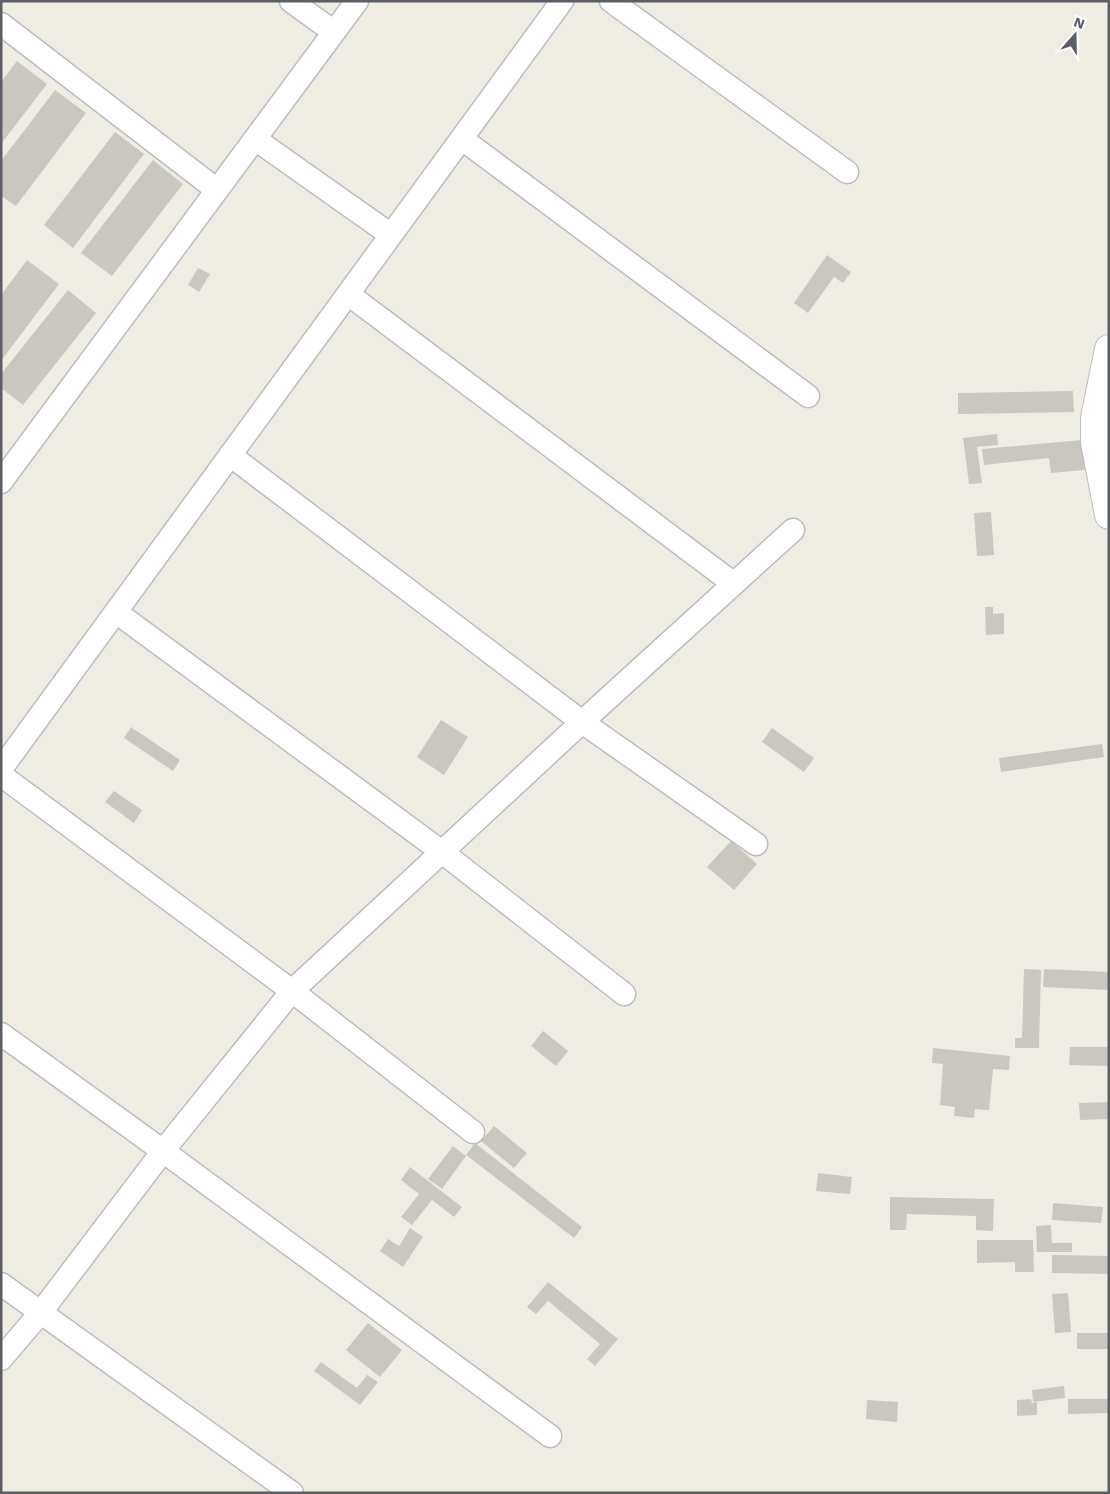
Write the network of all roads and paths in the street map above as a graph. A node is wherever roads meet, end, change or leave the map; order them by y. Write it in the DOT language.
graph roads {
  1 [pos="290,1"];
  2 [pos="357,1"];
  3 [pos="562,1"];
  4 [pos="611,1"];
  5 [pos="1,24"];
  6 [pos="334,32"];
  7 [pos="255,139"];
  8 [pos="462,139"];
  9 [pos="847,172"];
  10 [pos="217,190"];
  11 [pos="391,235"];
  12 [pos="348,294"];
  13 [pos="1109,349"];
  14 [pos="808,396"];
  15 [pos="230,455"];
  16 [pos="1,482"];
  17 [pos="1109,515"];
  18 [pos="793,530"];
  19 [pos="734,584"];
  20 [pos="116,612"];
  21 [pos="582,722"];
  22 [pos="1,769"];
  23 [pos="1,775"];
  24 [pos="756,844"];
  25 [pos="442,852"];
  26 [pos="292,991"];
  27 [pos="624,994"];
  28 [pos="1,1034"];
  29 [pos="473,1132"];
  30 [pos="163,1151"];
  31 [pos="1,1284"];
  32 [pos="41,1312"];
  33 [pos="1,1359"];
  34 [pos="550,1436"];
  35 [pos="292,1493"];
  1 -- 6 [label="street"];
  2 -- 6 [label="street"];
  3 -- 8 [label="street"];
  4 -- 9 [label="street"];
  5 -- 10 [label="street"];
  6 -- 7 [label="street"];
  7 -- 10 [label="street"];
  7 -- 11 [label="street"];
  8 -- 11 [label="street"];
  8 -- 14 [label="street"];
  10 -- 16 [label="street"];
  11 -- 12 [label="street"];
  12 -- 15 [label="street"];
  12 -- 19 [label="street"];
  13 -- 17 [label="street"];
  15 -- 20 [label="street"];
  15 -- 21 [label="street"];
  18 -- 19 [label="street"];
  19 -- 21 [label="street"];
  20 -- 22 [label="street"];
  20 -- 25 [label="street"];
  21 -- 24 [label="street"];
  21 -- 25 [label="street"];
  23 -- 26 [label="street"];
  25 -- 26 [label="street"];
  25 -- 27 [label="street"];
  26 -- 29 [label="street"];
  26 -- 30 [label="street"];
  28 -- 30 [label="street"];
  30 -- 32 [label="street"];
  30 -- 34 [label="street"];
  31 -- 32 [label="street"];
  32 -- 33 [label="street"];
  32 -- 35 [label="street"];
}
